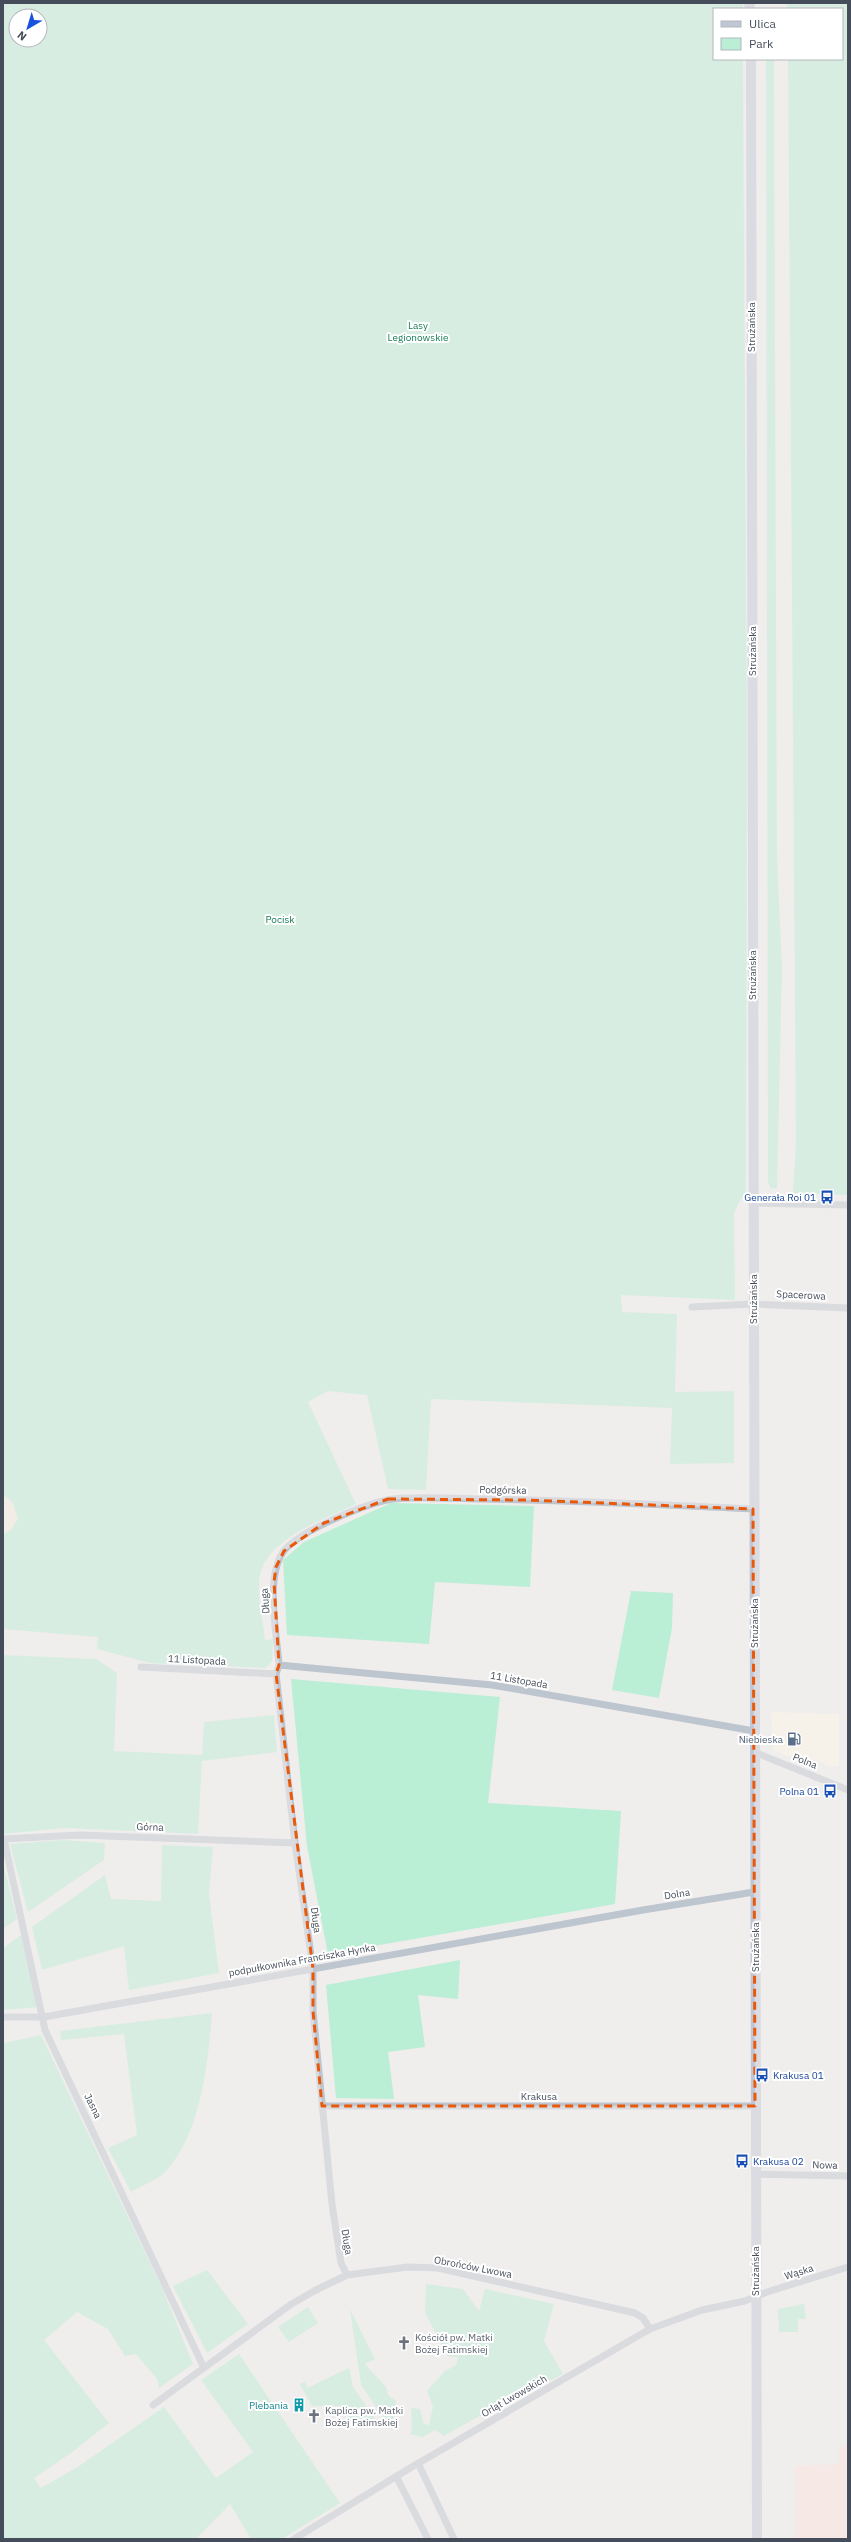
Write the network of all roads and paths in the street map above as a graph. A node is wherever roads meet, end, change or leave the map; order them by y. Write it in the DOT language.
graph roads {
  1 [pos="751,60"];
  2 [pos="752,1203"];
  3 [pos="848,1206"];
  4 [pos="753,1304"];
  5 [pos="692,1307"];
  6 [pos="848,1308"];
  7 [pos="753,1509"];
  8 [pos="276,1566"];
  9 [pos="279,1665"];
  10 [pos="141,1667"];
  11 [pos="276,1674"];
  12 [pos="754,1731"];
  13 [pos="754,1752"];
  14 [pos="848,1790"];
  15 [pos="3,1839"];
  16 [pos="296,1842"];
  17 [pos="754,1892"];
  18 [pos="603,1917"];
  19 [pos="313,1969"];
  20 [pos="44,2016"];
  21 [pos="3,2017"];
  22 [pos="322,2106"];
  23 [pos="755,2106"];
  24 [pos="755,2174"];
  25 [pos="848,2176"];
  26 [pos="848,2267"];
  27 [pos="348,2275"];
  28 [pos="755,2296"];
  29 [pos="650,2329"];
  30 [pos="204,2368"];
  31 [pos="153,2405"];
  32 [pos="418,2463"];
  33 [pos="396,2476"];
  34 [pos="294,2539"];
  35 [pos="428,2539"];
  36 [pos="454,2539"];
  37 [pos="757,2539"];
  1 -- 2 [label="main road, Strużańska"];
  2 -- 3 [label="street"];
  2 -- 4 [label="main road, Strużańska"];
  4 -- 5 [label="street, Spacerowa"];
  4 -- 6 [label="street, Spacerowa"];
  4 -- 7 [label="main road, Strużańska"];
  7 -- 8 [label="street, Podgórska"];
  7 -- 12 [label="main road, Strużańska"];
  8 -- 9 [label="street, Długa"];
  9 -- 11 [label="street, Długa"];
  9 -- 12 [label="street, 11 Listopada"];
  10 -- 11 [label="street, 11 Listopada"];
  11 -- 16 [label="street, Długa"];
  12 -- 13 [label="main road, Strużańska"];
  13 -- 14 [label="street, Polna"];
  13 -- 17 [label="main road, Strużańska"];
  15 -- 16 [label="street, Górna"];
  15 -- 20 [label="street, Jasna"];
  16 -- 19 [label="street, Długa"];
  17 -- 18 [label="street, Dolna"];
  17 -- 23 [label="main road, Strużańska"];
  18 -- 19 [label="street, podpułkownika Franciszka Hynka"];
  19 -- 20 [label="street, podpułkownika Franciszka Hynka"];
  19 -- 22 [label="street, Długa"];
  20 -- 21 [label="street, podpułkownika Franciszka Hynka"];
  20 -- 30 [label="street, Jasna"];
  22 -- 23 [label="street, Krakusa"];
  22 -- 27 [label="street, Długa"];
  23 -- 24 [label="main road, Strużańska"];
  24 -- 25 [label="street, Nowa"];
  24 -- 28 [label="main road, Strużańska"];
  26 -- 28 [label="street, Wąska"];
  27 -- 29 [label="street, Obrońców Lwowa"];
  27 -- 30 [label="street, Obrońców Lwowa"];
  28 -- 29 [label="street, Orląt Lwowskich"];
  28 -- 37 [label="main road, Strużańska"];
  29 -- 32 [label="street, Orląt Lwowskich"];
  30 -- 31 [label="street, Obrońców Lwowa"];
  32 -- 33 [label="street, Orląt Lwowskich"];
  32 -- 36 [label="street"];
  33 -- 34 [label="street, Orląt Lwowskich"];
  33 -- 35 [label="street"];
}
